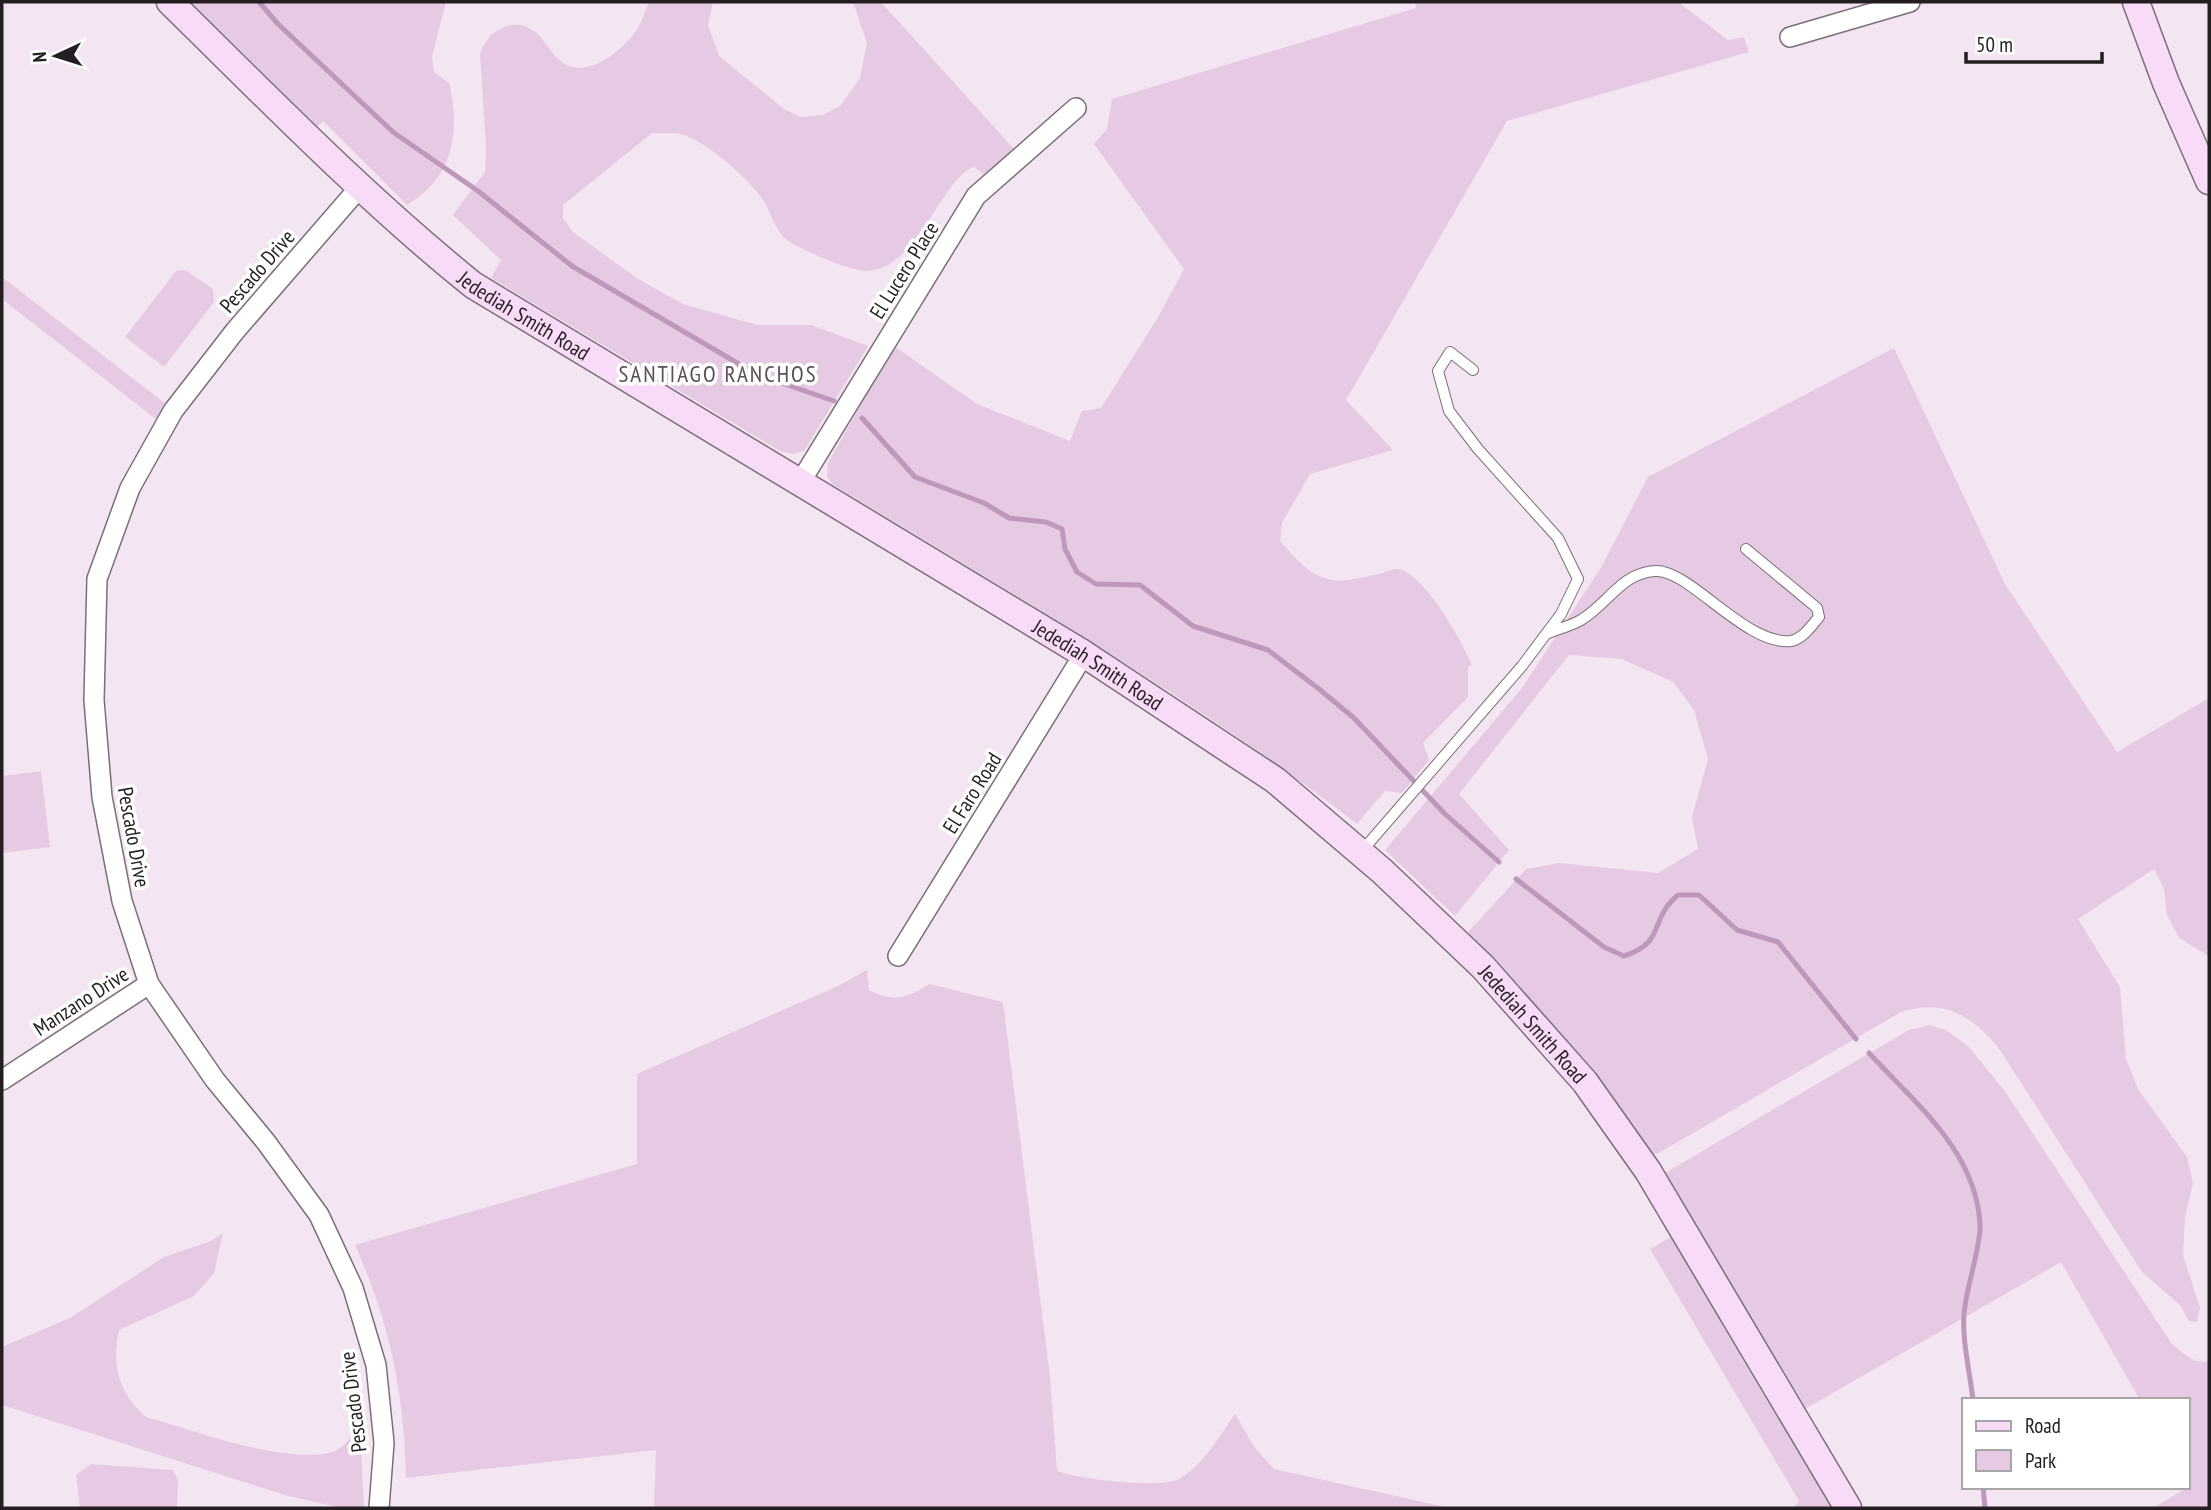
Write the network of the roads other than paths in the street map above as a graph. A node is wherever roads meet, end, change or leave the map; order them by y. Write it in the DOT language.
graph roads {
  1 [pos="170,2"];
  2 [pos="1910,2"];
  3 [pos="2136,2"];
  4 [pos="1790,37"];
  5 [pos="1076,108"];
  6 [pos="2209,181"];
  7 [pos="359,188"];
  8 [pos="1473,370"];
  9 [pos="801,481"];
  10 [pos="1746,549"];
  11 [pos="1546,634"];
  12 [pos="1084,654"];
  13 [pos="1360,853"];
  14 [pos="898,956"];
  15 [pos="149,984"];
  16 [pos="2,1080"];
  17 [pos="379,1508"];
  18 [pos="1848,1508"];
  1 -- 7 [label="street, Jedediah Smith Road"];
  2 -- 4 [label="street"];
  3 -- 6 [label="street"];
  5 -- 9 [label="street, El Lucero Place"];
  7 -- 9 [label="street, Jedediah Smith Road"];
  7 -- 15 [label="street, Pescado Drive"];
  8 -- 11 [label="lane"];
  9 -- 12 [label="street, Jedediah Smith Road"];
  10 -- 11 [label="lane"];
  11 -- 13 [label="lane"];
  12 -- 13 [label="street, Jedediah Smith Road"];
  12 -- 14 [label="street, El Faro Road"];
  13 -- 18 [label="street, Jedediah Smith Road"];
  15 -- 16 [label="street, Manzano Drive"];
  15 -- 17 [label="street, Pescado Drive"];
}
